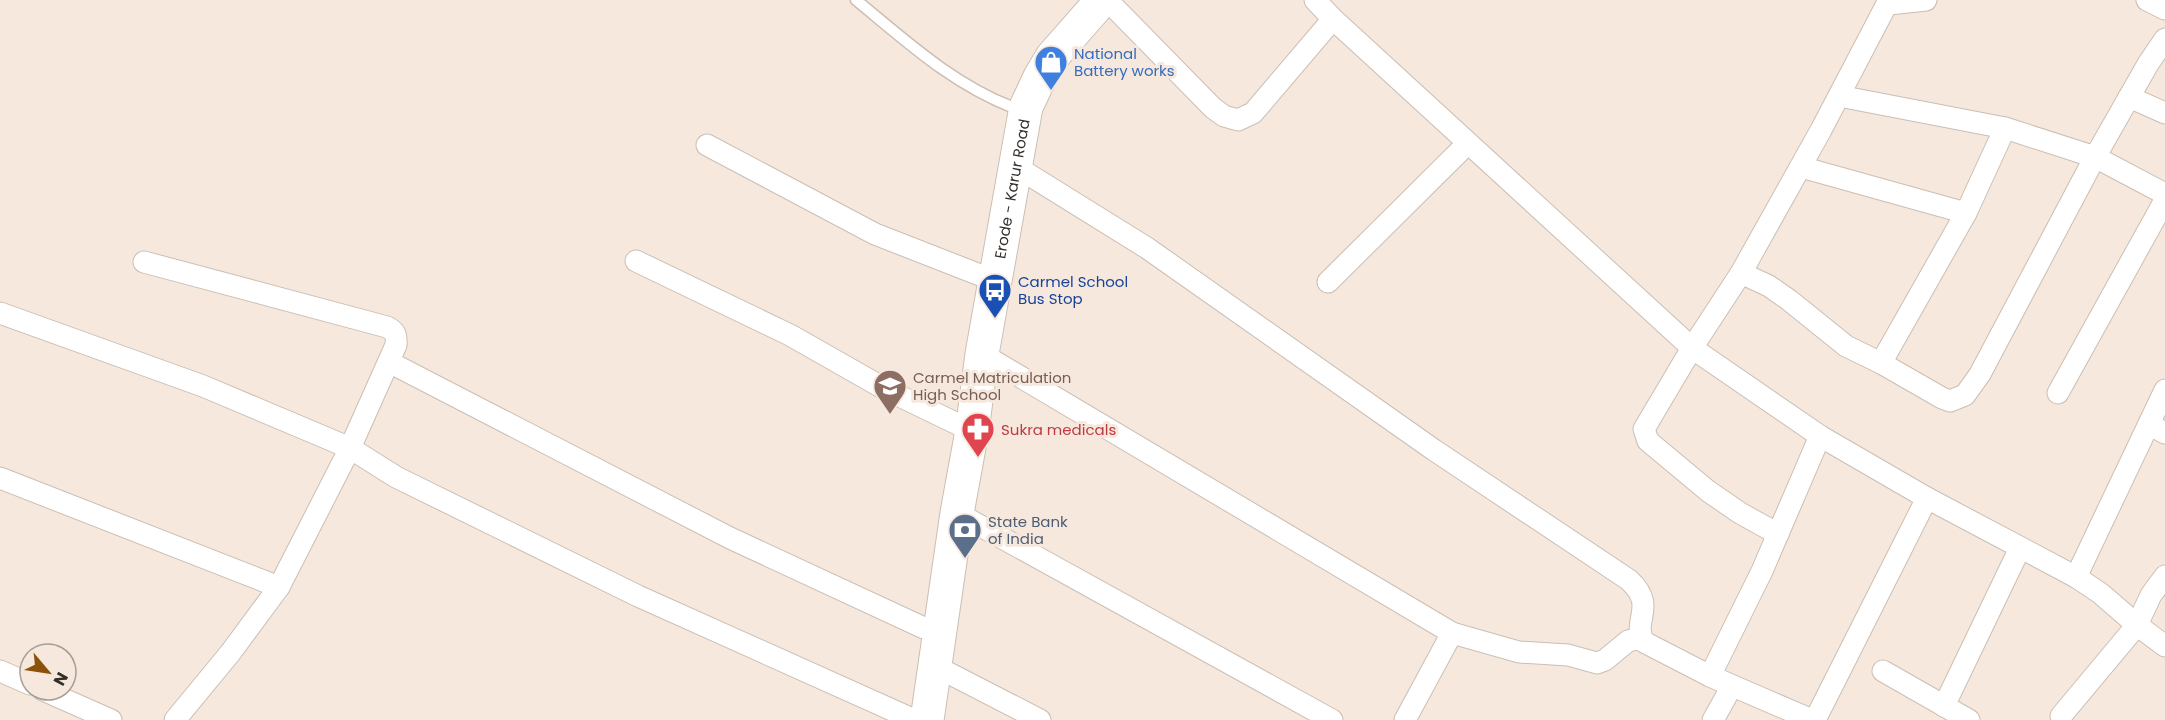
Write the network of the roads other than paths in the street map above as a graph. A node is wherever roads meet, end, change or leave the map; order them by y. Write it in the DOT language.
graph roads {
  1 [pos="856,0"];
  2 [pos="1079,0"];
  3 [pos="1102,0"];
  4 [pos="1107,0"];
  5 [pos="1315,0"];
  6 [pos="1926,0"];
  7 [pos="2147,0"];
  8 [pos="1889,2"];
  9 [pos="2165,9"];
  10 [pos="1333,19"];
  11 [pos="2165,39"];
  12 [pos="1839,96"];
  13 [pos="2129,97"];
  14 [pos="1012,107"];
  15 [pos="2165,113"];
  16 [pos="2005,128"];
  17 [pos="1468,143"];
  18 [pos="707,145"];
  19 [pos="2095,157"];
  20 [pos="1015,166"];
  21 [pos="1801,167"];
  22 [pos="2165,194"];
  23 [pos="2165,200"];
  24 [pos="1966,213"];
  25 [pos="636,261"];
  26 [pos="144,262"];
  27 [pos="1741,273"];
  28 [pos="980,275"];
  29 [pos="1328,282"];
  30 [pos="0,313"];
  31 [pos="1692,348"];
  32 [pos="982,354"];
  33 [pos="389,362"];
  34 [pos="1881,363"];
  35 [pos="2165,390"];
  36 [pos="2058,393"];
  37 [pos="964,427"];
  38 [pos="2157,429"];
  39 [pos="1820,436"];
  40 [pos="350,448"];
  41 [pos="0,478"];
  42 [pos="1927,498"];
  43 [pos="957,513"];
  44 [pos="1778,534"];
  45 [pos="2020,549"];
  46 [pos="2165,576"];
  47 [pos="2076,577"];
  48 [pos="279,587"];
  49 [pos="2137,625"];
  50 [pos="924,628"];
  51 [pos="1452,633"];
  52 [pos="1641,638"];
  53 [pos="2165,646"];
  54 [pos="935,666"];
  55 [pos="1883,670"];
  56 [pos="0,671"];
  57 [pos="1710,676"];
  58 [pos="18,679"];
  59 [pos="1732,686"];
  60 [pos="70,702"];
  61 [pos="1944,706"];
  62 [pos="2061,716"];
  63 [pos="916,719"];
  64 [pos="111,720"];
  65 [pos="175,720"];
  66 [pos="1040,720"];
  67 [pos="1332,720"];
  68 [pos="1406,720"];
  69 [pos="1713,720"];
  70 [pos="1813,720"];
  71 [pos="1969,720"];
  1 -- 14 [label="lane"];
  2 -- 14 [label="main road, Erode - Karur Road"];
  3 -- 20 [label="main road, Erode - Karur Road"];
  4 -- 10 [label="street"];
  5 -- 10 [label="street"];
  6 -- 8 [label="street"];
  7 -- 9 [label="street"];
  8 -- 12 [label="street"];
  10 -- 17 [label="street"];
  11 -- 13 [label="street"];
  12 -- 16 [label="street"];
  12 -- 21 [label="street"];
  13 -- 15 [label="street"];
  13 -- 19 [label="street"];
  14 -- 28 [label="main road, Erode - Karur Road"];
  16 -- 19 [label="street"];
  16 -- 24 [label="street"];
  17 -- 29 [label="street"];
  17 -- 31 [label="street"];
  18 -- 28 [label="street"];
  19 -- 22 [label="street"];
  19 -- 34 [label="street"];
  20 -- 32 [label="main road, Erode - Karur Road"];
  20 -- 52 [label="street"];
  21 -- 24 [label="street"];
  21 -- 27 [label="street"];
  23 -- 36 [label="street"];
  24 -- 34 [label="street"];
  25 -- 37 [label="street"];
  26 -- 33 [label="street"];
  27 -- 31 [label="street"];
  27 -- 34 [label="street"];
  28 -- 37 [label="main road, Erode - Karur Road"];
  30 -- 40 [label="street"];
  31 -- 39 [label="street"];
  31 -- 44 [label="street"];
  32 -- 37 [label="main road, Erode - Karur Road"];
  32 -- 51 [label="street"];
  33 -- 40 [label="street"];
  33 -- 50 [label="street"];
  35 -- 38 [label="street"];
  37 -- 43 [label="main road, Erode - Karur Road"];
  37 -- 50 [label="main road, Erode - Karur Road"];
  38 -- 47 [label="street"];
  39 -- 42 [label="street"];
  39 -- 44 [label="street"];
  40 -- 48 [label="street"];
  40 -- 63 [label="street"];
  41 -- 48 [label="street"];
  42 -- 45 [label="street"];
  42 -- 70 [label="street"];
  43 -- 54 [label="main road, Erode - Karur Road"];
  43 -- 67 [label="street"];
  44 -- 57 [label="street"];
  45 -- 47 [label="street"];
  45 -- 61 [label="street"];
  46 -- 49 [label="street"];
  47 -- 49 [label="street"];
  48 -- 65 [label="street"];
  49 -- 53 [label="street"];
  49 -- 62 [label="street"];
  50 -- 63 [label="main road, Erode - Karur Road"];
  51 -- 52 [label="street"];
  51 -- 68 [label="street"];
  52 -- 57 [label="street"];
  54 -- 63 [label="main road, Erode - Karur Road"];
  54 -- 66 [label="street"];
  55 -- 61 [label="street"];
  56 -- 58 [label="street"];
  57 -- 59 [label="street"];
  59 -- 69 [label="street"];
  59 -- 70 [label="street"];
  60 -- 64 [label="street"];
  61 -- 71 [label="street"];
}
